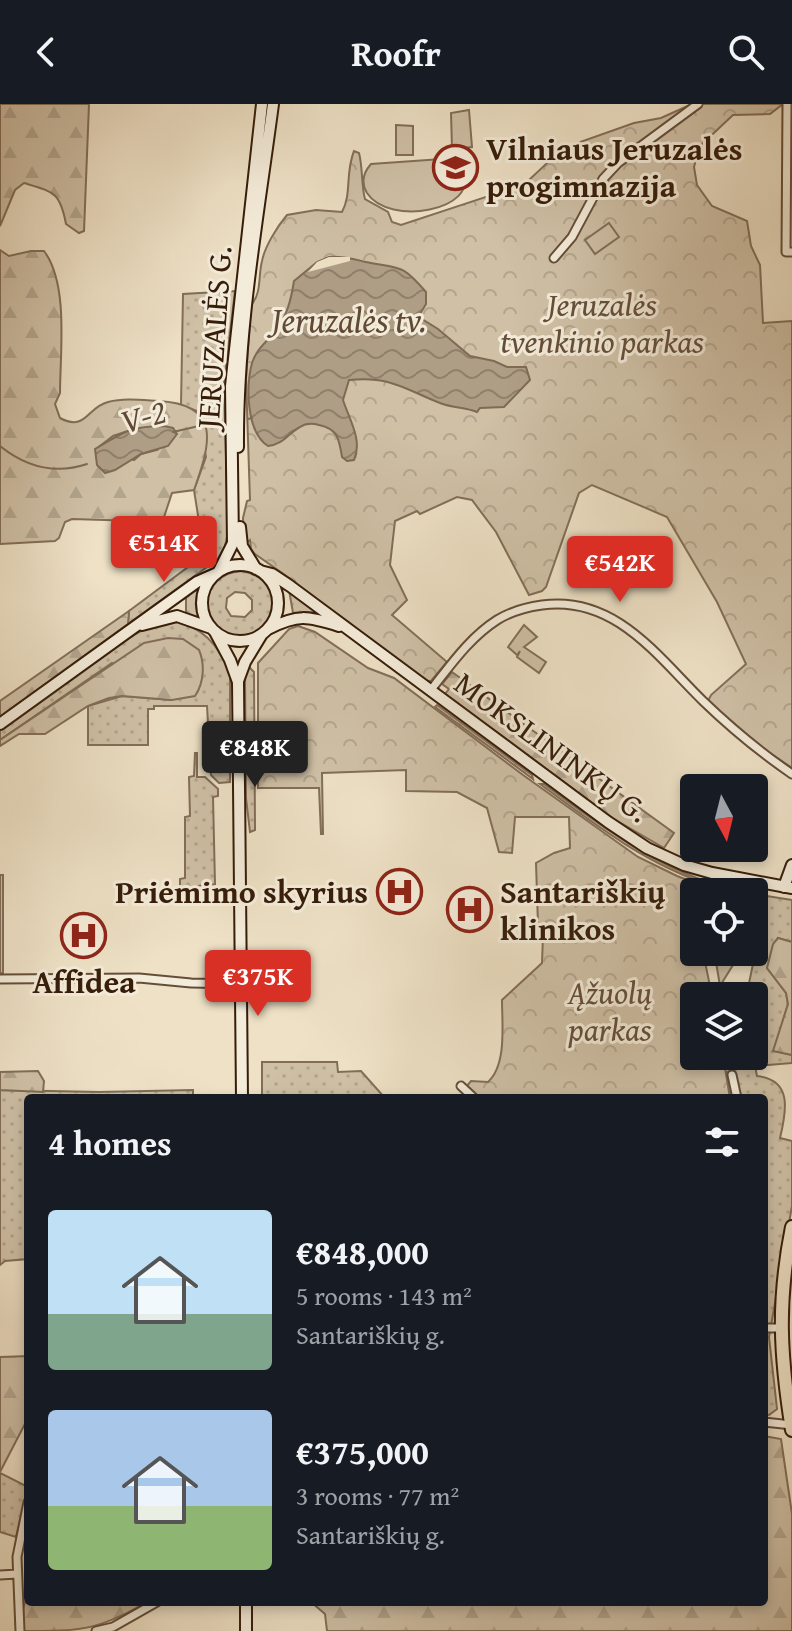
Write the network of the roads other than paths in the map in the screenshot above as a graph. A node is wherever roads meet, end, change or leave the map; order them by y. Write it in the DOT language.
graph roads {
  1 [pos="262,104"];
  2 [pos="273,104"];
  3 [pos="698,104"];
  4 [pos="787,104"];
  5 [pos="789,252"];
  6 [pos="554,258"];
  7 [pos="258,570"];
  8 [pos="217,573"];
  9 [pos="343,627"];
  10 [pos="133,629"];
  11 [pos="213,630"];
  12 [pos="264,632"];
  13 [pos="238,682"];
  14 [pos="430,691"];
  15 [pos="0,724"];
  16 [pos="792,774"];
  17 [pos="792,865"];
  18 [pos="788,888"];
  19 [pos="0,979"];
  20 [pos="240,984"];
  21 [pos="732,1075"];
  22 [pos="461,1086"];
  23 [pos="242,1094"];
  24 [pos="470,1094"];
  25 [pos="736,1094"];
  26 [pos="792,1227"];
  27 [pos="768,1328"];
  28 [pos="780,1328"];
  29 [pos="768,1423"];
  30 [pos="792,1427"];
  31 [pos="24,1518"];
  32 [pos="17,1574"];
  33 [pos="0,1575"];
  34 [pos="151,1606"];
  35 [pos="246,1606"];
  36 [pos="115,1629"];
  37 [pos="20,1631"];
  38 [pos="96,1631"];
  39 [pos="246,1631"];
  1 -- 8 [label="main road, JERUZALĖS G."];
  2 -- 7 [label="main road, JERUZALĖS G."];
  3 -- 6 [label="street"];
  4 -- 5 [label="street"];
  7 -- 8 [label="main road"];
  7 -- 9 [label="main road, MOKSLININKŲ G."];
  7 -- 12 [label="main road"];
  8 -- 10 [label="main road"];
  8 -- 11 [label="main road"];
  9 -- 12 [label="main road, MOKSLININKŲ G."];
  9 -- 14 [label="main road, MOKSLININKŲ G."];
  10 -- 11 [label="main road"];
  10 -- 15 [label="main road"];
  11 -- 12 [label="main road"];
  11 -- 13 [label="main road"];
  12 -- 13 [label="main road"];
  13 -- 20 [label="main road"];
  14 -- 16 [label="street"];
  14 -- 18 [label="main road, MOKSLININKŲ G."];
  17 -- 18 [label="main road"];
  19 -- 20 [label="street"];
  20 -- 23 [label="main road"];
  21 -- 25 [label="street"];
  22 -- 24 [label="street"];
  26 -- 28 [label="highway"];
  27 -- 28 [label="street"];
  28 -- 30 [label="highway"];
  29 -- 30 [label="street"];
  31 -- 32 [label="street"];
  32 -- 33 [label="street"];
  32 -- 37 [label="street"];
  34 -- 36 [label="street"];
  35 -- 39 [label="main road"];
  36 -- 38 [label="street"];
}
